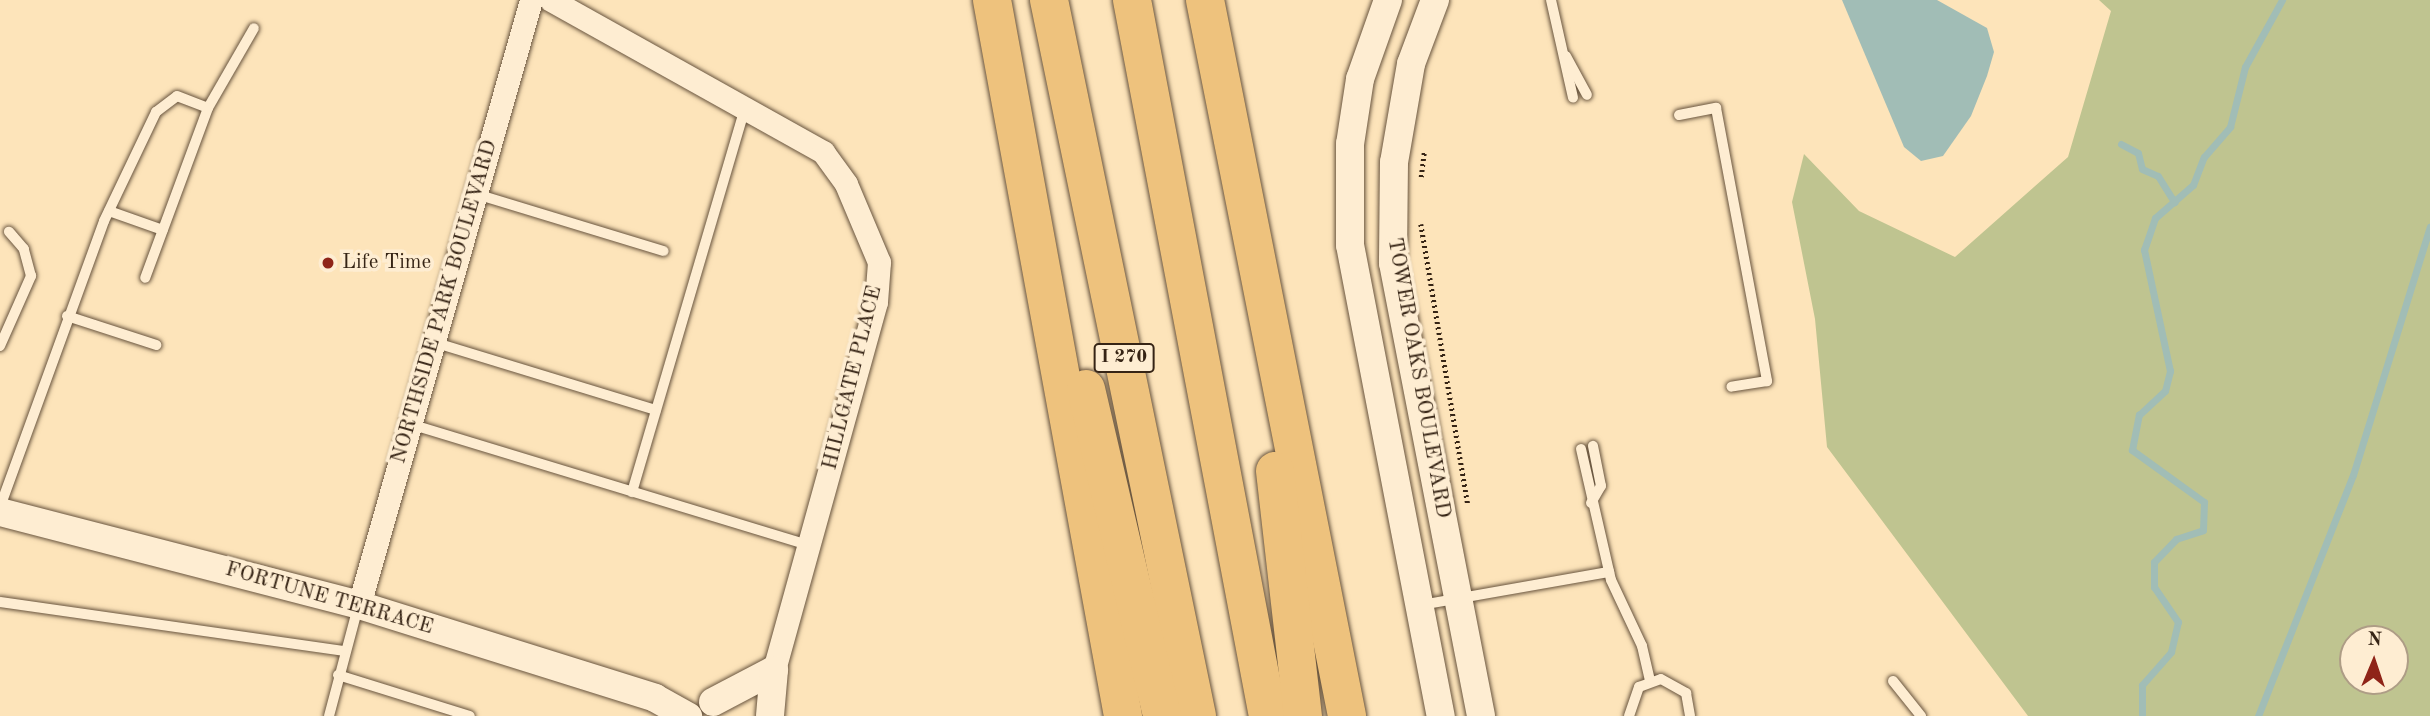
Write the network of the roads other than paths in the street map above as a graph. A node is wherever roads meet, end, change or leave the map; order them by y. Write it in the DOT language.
graph roads {
  1 [pos="531,0"];
  2 [pos="551,0"];
  3 [pos="992,0"];
  4 [pos="1049,0"];
  5 [pos="1132,0"];
  6 [pos="1205,0"];
  7 [pos="1388,0"];
  8 [pos="1436,0"];
  9 [pos="1551,0"];
  10 [pos="254,28"];
  11 [pos="1566,56"];
  12 [pos="1587,94"];
  13 [pos="1573,97"];
  14 [pos="746,107"];
  15 [pos="208,108"];
  16 [pos="1679,115"];
  17 [pos="476,194"];
  18 [pos="1026,200"];
  19 [pos="1246,206"];
  20 [pos="109,211"];
  21 [pos="163,230"];
  22 [pos="9,232"];
  23 [pos="664,251"];
  24 [pos="145,278"];
  25 [pos="67,316"];
  26 [pos="433,342"];
  27 [pos="156,345"];
  28 [pos="0,346"];
  29 [pos="1731,387"];
  30 [pos="656,410"];
  31 [pos="410,424"];
  32 [pos="1593,446"];
  33 [pos="1581,449"];
  34 [pos="632,492"];
  35 [pos="1591,503"];
  36 [pos="0,509"];
  37 [pos="809,545"];
  38 [pos="1609,572"];
  39 [pos="1458,598"];
  40 [pos="0,602"];
  41 [pos="359,605"];
  42 [pos="1421,605"];
  43 [pos="344,651"];
  44 [pos="774,670"];
  45 [pos="338,675"];
  46 [pos="1650,681"];
  47 [pos="1893,681"];
  48 [pos="652,707"];
  49 [pos="723,709"];
  50 [pos="329,716"];
  51 [pos="470,716"];
  52 [pos="688,716"];
  53 [pos="770,716"];
  54 [pos="1123,716"];
  55 [pos="1162,716"];
  56 [pos="1197,716"];
  57 [pos="1268,716"];
  58 [pos="1303,716"];
  59 [pos="1347,716"];
  60 [pos="1441,716"];
  61 [pos="1480,716"];
  62 [pos="1629,716"];
  63 [pos="1690,716"];
  64 [pos="1921,716"];
  1 -- 17 [label="street, NORTHSIDE PARK BOULEVARD"];
  2 -- 14 [label="street, HILLGATE PLACE"];
  3 -- 18 [label="highway"];
  4 -- 56 [label="highway, I 270"];
  5 -- 57 [label="highway"];
  6 -- 19 [label="highway"];
  7 -- 42 [label="street, TOWER OAKS BOULEVARD"];
  8 -- 39 [label="street, TOWER OAKS BOULEVARD"];
  9 -- 11 [label="lane"];
  10 -- 15 [label="lane"];
  11 -- 12 [label="lane"];
  11 -- 13 [label="lane"];
  14 -- 30 [label="lane"];
  14 -- 37 [label="street, HILLGATE PLACE"];
  15 -- 20 [label="lane"];
  15 -- 21 [label="lane"];
  16 -- 29 [label="lane"];
  17 -- 23 [label="lane"];
  17 -- 26 [label="street, NORTHSIDE PARK BOULEVARD"];
  18 -- 54 [label="highway"];
  18 -- 55 [label="highway"];
  19 -- 58 [label="highway"];
  19 -- 59 [label="highway"];
  20 -- 21 [label="lane"];
  20 -- 25 [label="lane"];
  21 -- 24 [label="lane"];
  22 -- 28 [label="lane"];
  25 -- 27 [label="lane"];
  25 -- 36 [label="lane"];
  26 -- 30 [label="lane"];
  26 -- 31 [label="street, NORTHSIDE PARK BOULEVARD"];
  30 -- 34 [label="lane"];
  31 -- 34 [label="lane"];
  31 -- 41 [label="street, NORTHSIDE PARK BOULEVARD"];
  32 -- 35 [label="lane"];
  33 -- 35 [label="lane"];
  34 -- 37 [label="lane"];
  35 -- 38 [label="lane"];
  36 -- 41 [label="street, FORTUNE TERRACE"];
  37 -- 44 [label="street, HILLGATE PLACE"];
  38 -- 39 [label="lane"];
  38 -- 46 [label="lane"];
  39 -- 42 [label="lane"];
  39 -- 61 [label="street, TOWER OAKS BOULEVARD"];
  40 -- 43 [label="lane"];
  41 -- 43 [label="lane"];
  41 -- 48 [label="street, FORTUNE TERRACE"];
  42 -- 60 [label="street, TOWER OAKS BOULEVARD"];
  43 -- 45 [label="lane"];
  44 -- 49 [label="street"];
  44 -- 53 [label="street"];
  45 -- 50 [label="lane"];
  45 -- 51 [label="lane"];
  46 -- 62 [label="lane"];
  46 -- 63 [label="lane"];
  47 -- 64 [label="lane"];
  48 -- 49 [label="street, FORTUNE TERRACE"];
  48 -- 52 [label="street, FORTUNE TERRACE"];
}
